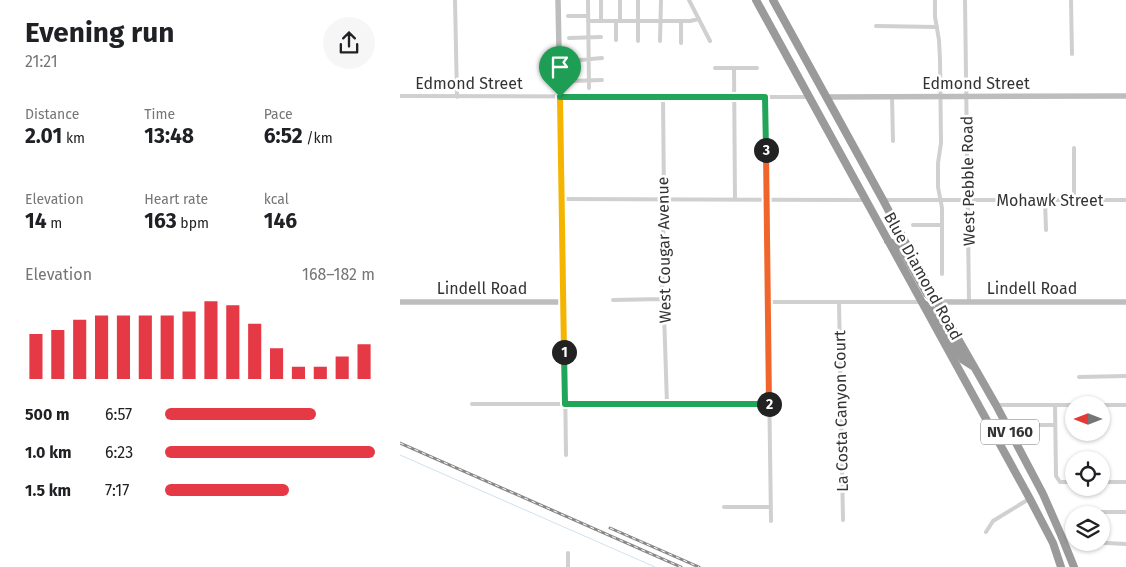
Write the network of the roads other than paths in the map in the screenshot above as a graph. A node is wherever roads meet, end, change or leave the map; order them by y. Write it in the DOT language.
graph roads {
  1 [pos="454,0"];
  2 [pos="558,0"];
  3 [pos="588,0"];
  4 [pos="601,0"];
  5 [pos="620,0"];
  6 [pos="638,0"];
  7 [pos="660,0"];
  8 [pos="689,0"];
  9 [pos="756,0"];
  10 [pos="773,0"];
  11 [pos="935,0"];
  12 [pos="965,0"];
  13 [pos="1071,0"];
  14 [pos="568,16"];
  15 [pos="588,16"];
  16 [pos="700,19"];
  17 [pos="588,21"];
  18 [pos="601,21"];
  19 [pos="618,21"];
  20 [pos="638,21"];
  21 [pos="660,21"];
  22 [pos="681,21"];
  23 [pos="876,26"];
  24 [pos="937,27"];
  25 [pos="601,37"];
  26 [pos="569,38"];
  27 [pos="588,38"];
  28 [pos="616,40"];
  29 [pos="638,41"];
  30 [pos="660,41"];
  31 [pos="710,41"];
  32 [pos="681,43"];
  33 [pos="1072,54"];
  34 [pos="602,58"];
  35 [pos="589,60"];
  36 [pos="569,61"];
  37 [pos="715,68"];
  38 [pos="734,68"];
  39 [pos="757,68"];
  40 [pos="589,80"];
  41 [pos="602,80"];
  42 [pos="571,81"];
  43 [pos="589,88"];
  44 [pos="400,96"];
  45 [pos="457,96"];
  46 [pos="1126,96"];
  47 [pos="560,97"];
  48 [pos="663,97"];
  49 [pos="734,97"];
  50 [pos="765,97"];
  51 [pos="809,97"];
  52 [pos="826,97"];
  53 [pos="940,97"];
  54 [pos="967,97"];
  55 [pos="892,98"];
  56 [pos="892,140"];
  57 [pos="1074,148"];
  58 [pos="562,199"];
  59 [pos="664,199"];
  60 [pos="766,199"];
  61 [pos="736,200"];
  62 [pos="865,200"];
  63 [pos="883,200"];
  64 [pos="941,200"];
  65 [pos="968,200"];
  66 [pos="1045,200"];
  67 [pos="1074,200"];
  68 [pos="1126,200"];
  69 [pos="913,225"];
  70 [pos="942,225"];
  71 [pos="1046,230"];
  72 [pos="888,241"];
  73 [pos="942,274"];
  74 [pos="662,299"];
  75 [pos="612,300"];
  76 [pos="400,302"];
  77 [pos="564,302"];
  78 [pos="768,302"];
  79 [pos="840,302"];
  80 [pos="921,302"];
  81 [pos="937,302"];
  82 [pos="969,302"];
  83 [pos="1126,302"];
  84 [pos="974,366"];
  85 [pos="1126,376"];
  86 [pos="1079,377"];
  87 [pos="472,404"];
  88 [pos="565,404"];
  89 [pos="668,404"];
  90 [pos="769,404"];
  91 [pos="996,405"];
  92 [pos="1055,405"];
  93 [pos="1065,405"];
  94 [pos="1110,405"];
  95 [pos="1126,405"];
  96 [pos="1033,425"];
  97 [pos="1056,425"];
  98 [pos="566,455"];
  99 [pos="1065,482"];
  100 [pos="1110,482"];
  101 [pos="1126,482"];
  102 [pos="1030,499"];
  103 [pos="724,507"];
  104 [pos="771,507"];
  105 [pos="1110,512"];
  106 [pos="1126,512"];
  107 [pos="843,520"];
  108 [pos="771,521"];
  109 [pos="986,532"];
  110 [pos="1110,543"];
  111 [pos="1126,544"];
  112 [pos="568,553"];
  113 [pos="568,567"];
  114 [pos="1061,567"];
  115 [pos="1074,567"];
  1 -- 45 [label="street"];
  2 -- 47 [label="street"];
  3 -- 15 [label="street"];
  4 -- 18 [label="street"];
  5 -- 19 [label="street"];
  6 -- 20 [label="street"];
  7 -- 21 [label="street"];
  8 -- 16 [label="street"];
  9 -- 51 [label="highway, Blue Diamond Road / NV 160"];
  10 -- 52 [label="highway, Blue Diamond Road / NV 160"];
  11 -- 24 [label="street"];
  12 -- 54 [label="street, West Pebble Road"];
  13 -- 33 [label="street"];
  14 -- 15 [label="street"];
  15 -- 17 [label="street"];
  16 -- 22 [label="street"];
  16 -- 31 [label="street"];
  17 -- 18 [label="street"];
  17 -- 27 [label="street"];
  18 -- 19 [label="street"];
  19 -- 20 [label="street"];
  19 -- 28 [label="street"];
  20 -- 21 [label="street"];
  20 -- 29 [label="street"];
  21 -- 22 [label="street"];
  21 -- 30 [label="street"];
  22 -- 32 [label="street"];
  23 -- 24 [label="street"];
  24 -- 53 [label="street"];
  25 -- 27 [label="street"];
  26 -- 27 [label="street"];
  27 -- 35 [label="street"];
  34 -- 35 [label="street"];
  35 -- 36 [label="street"];
  35 -- 40 [label="street"];
  37 -- 38 [label="street"];
  38 -- 39 [label="street"];
  38 -- 49 [label="street"];
  40 -- 41 [label="street"];
  40 -- 42 [label="street"];
  40 -- 43 [label="street"];
  44 -- 45 [label="street, Edmond Street"];
  45 -- 47 [label="street, Edmond Street"];
  46 -- 54 [label="street, Edmond Street"];
  47 -- 48 [label="street, Edmond Street"];
  47 -- 58 [label="street"];
  48 -- 49 [label="street, Edmond Street"];
  48 -- 59 [label="street, West Cougar Avenue"];
  49 -- 50 [label="street, Edmond Street"];
  49 -- 61 [label="street"];
  50 -- 51 [label="street, Edmond Street"];
  50 -- 60 [label="street"];
  51 -- 62 [label="highway, Blue Diamond Road / NV 160"];
  52 -- 55 [label="street, Edmond Street"];
  52 -- 63 [label="highway, Blue Diamond Road / NV 160"];
  53 -- 54 [label="street, Edmond Street"];
  53 -- 55 [label="street, Edmond Street"];
  53 -- 64 [label="street"];
  54 -- 65 [label="street, West Pebble Road"];
  55 -- 56 [label="street"];
  57 -- 67 [label="street"];
  58 -- 59 [label="street"];
  58 -- 77 [label="street"];
  59 -- 61 [label="street"];
  59 -- 74 [label="street, West Cougar Avenue"];
  60 -- 61 [label="street"];
  60 -- 62 [label="street"];
  60 -- 78 [label="street"];
  62 -- 72 [label="highway, Blue Diamond Road / NV 160"];
  63 -- 64 [label="street, Mohawk Street"];
  63 -- 81 [label="highway, Blue Diamond Road / NV 160"];
  64 -- 65 [label="street, Mohawk Street"];
  64 -- 70 [label="street"];
  65 -- 66 [label="street, Mohawk Street"];
  65 -- 82 [label="street, West Pebble Road"];
  66 -- 67 [label="street, Mohawk Street"];
  66 -- 71 [label="street"];
  67 -- 68 [label="street, Mohawk Street"];
  69 -- 70 [label="street"];
  70 -- 73 [label="street"];
  72 -- 80 [label="highway, Blue Diamond Road / NV 160"];
  72 -- 81 [label="highway"];
  74 -- 75 [label="street"];
  74 -- 89 [label="street, West Cougar Avenue"];
  76 -- 77 [label="street, Lindell Road"];
  77 -- 88 [label="street"];
  78 -- 79 [label="street"];
  78 -- 90 [label="street"];
  79 -- 80 [label="street"];
  79 -- 107 [label="street, La Costa Canyon Court"];
  80 -- 84 [label="highway"];
  80 -- 102 [label="highway, Blue Diamond Road / NV 160"];
  81 -- 82 [label="street, Lindell Road"];
  81 -- 84 [label="highway, Blue Diamond Road / NV 160"];
  82 -- 83 [label="street, Lindell Road"];
  84 -- 91 [label="highway, Blue Diamond Road / NV 160"];
  85 -- 86 [label="street"];
  87 -- 88 [label="street"];
  88 -- 89 [label="street"];
  88 -- 98 [label="street"];
  89 -- 90 [label="street"];
  90 -- 104 [label="street"];
  91 -- 92 [label="street"];
  91 -- 115 [label="highway, Blue Diamond Road / NV 160"];
  92 -- 93 [label="street"];
  92 -- 97 [label="street"];
  94 -- 95 [label="street"];
  96 -- 97 [label="street"];
  97 -- 99 [label="street"];
  100 -- 101 [label="street"];
  102 -- 109 [label="street"];
  102 -- 114 [label="highway, Blue Diamond Road / NV 160"];
  103 -- 104 [label="street"];
  104 -- 108 [label="street"];
  105 -- 106 [label="street"];
  110 -- 111 [label="street"];
  112 -- 113 [label="street"];
}
